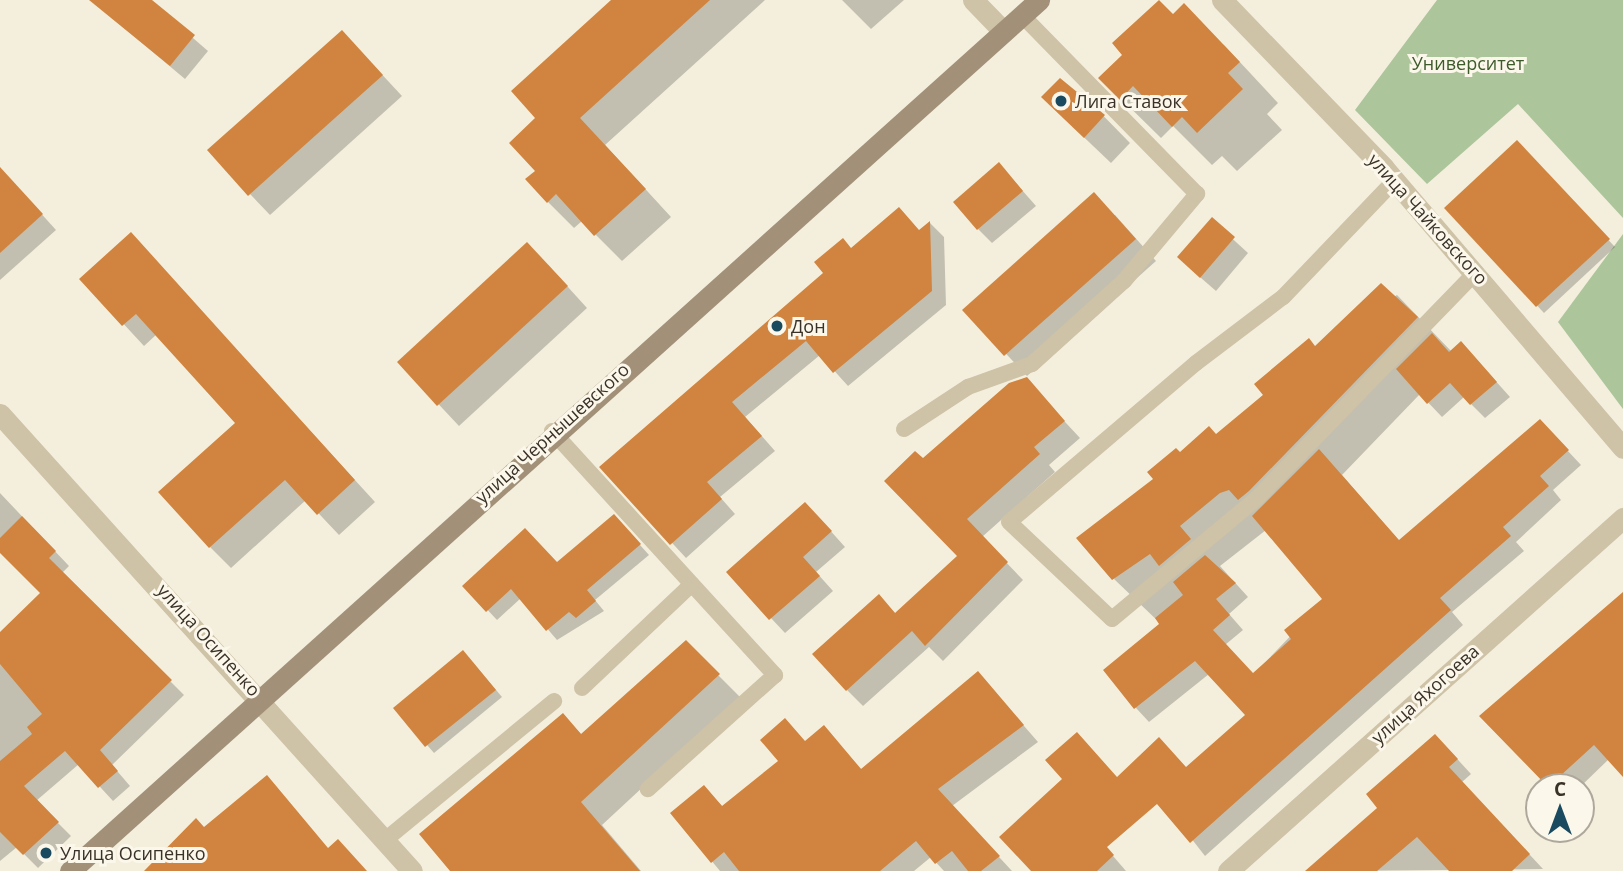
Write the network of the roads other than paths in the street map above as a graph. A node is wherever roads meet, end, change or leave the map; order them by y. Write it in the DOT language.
graph roads {
  1 [pos="973,0"];
  2 [pos="1039,0"];
  3 [pos="1222,0"];
  4 [pos="1021,15"];
  5 [pos="1003,31"];
  6 [pos="1395,180"];
  7 [pos="1476,272"];
  8 [pos="0,414"];
  9 [pos="904,429"];
  10 [pos="552,431"];
  11 [pos="1623,448"];
  12 [pos="1623,517"];
  13 [pos="692,584"];
  14 [pos="582,688"];
  15 [pos="260,696"];
  16 [pos="554,701"];
  17 [pos="648,789"];
  18 [pos="385,840"];
  19 [pos="69,871"];
  20 [pos="412,871"];
  21 [pos="1228,871"];
  1 -- 5 [label="street"];
  2 -- 4 [label="street, улица Чернышевского"];
  3 -- 6 [label="street, улица Чайковского"];
  4 -- 5 [label="street, улица Чернышевского"];
  4 -- 9 [label="lane"];
  5 -- 10 [label="street, улица Чернышевского"];
  6 -- 7 [label="street, улица Чайковского"];
  6 -- 7 [label="lane"];
  7 -- 11 [label="street, улица Чайковского"];
  8 -- 15 [label="street, улица Осипенко"];
  10 -- 13 [label="lane"];
  10 -- 15 [label="street, улица Чернышевского"];
  12 -- 21 [label="street, улица Яхогоева"];
  13 -- 14 [label="lane"];
  13 -- 17 [label="lane"];
  15 -- 18 [label="street, улица Осипенко"];
  15 -- 19 [label="street, улица Чернышевского"];
  16 -- 18 [label="lane"];
  18 -- 20 [label="street, улица Осипенко"];
}
